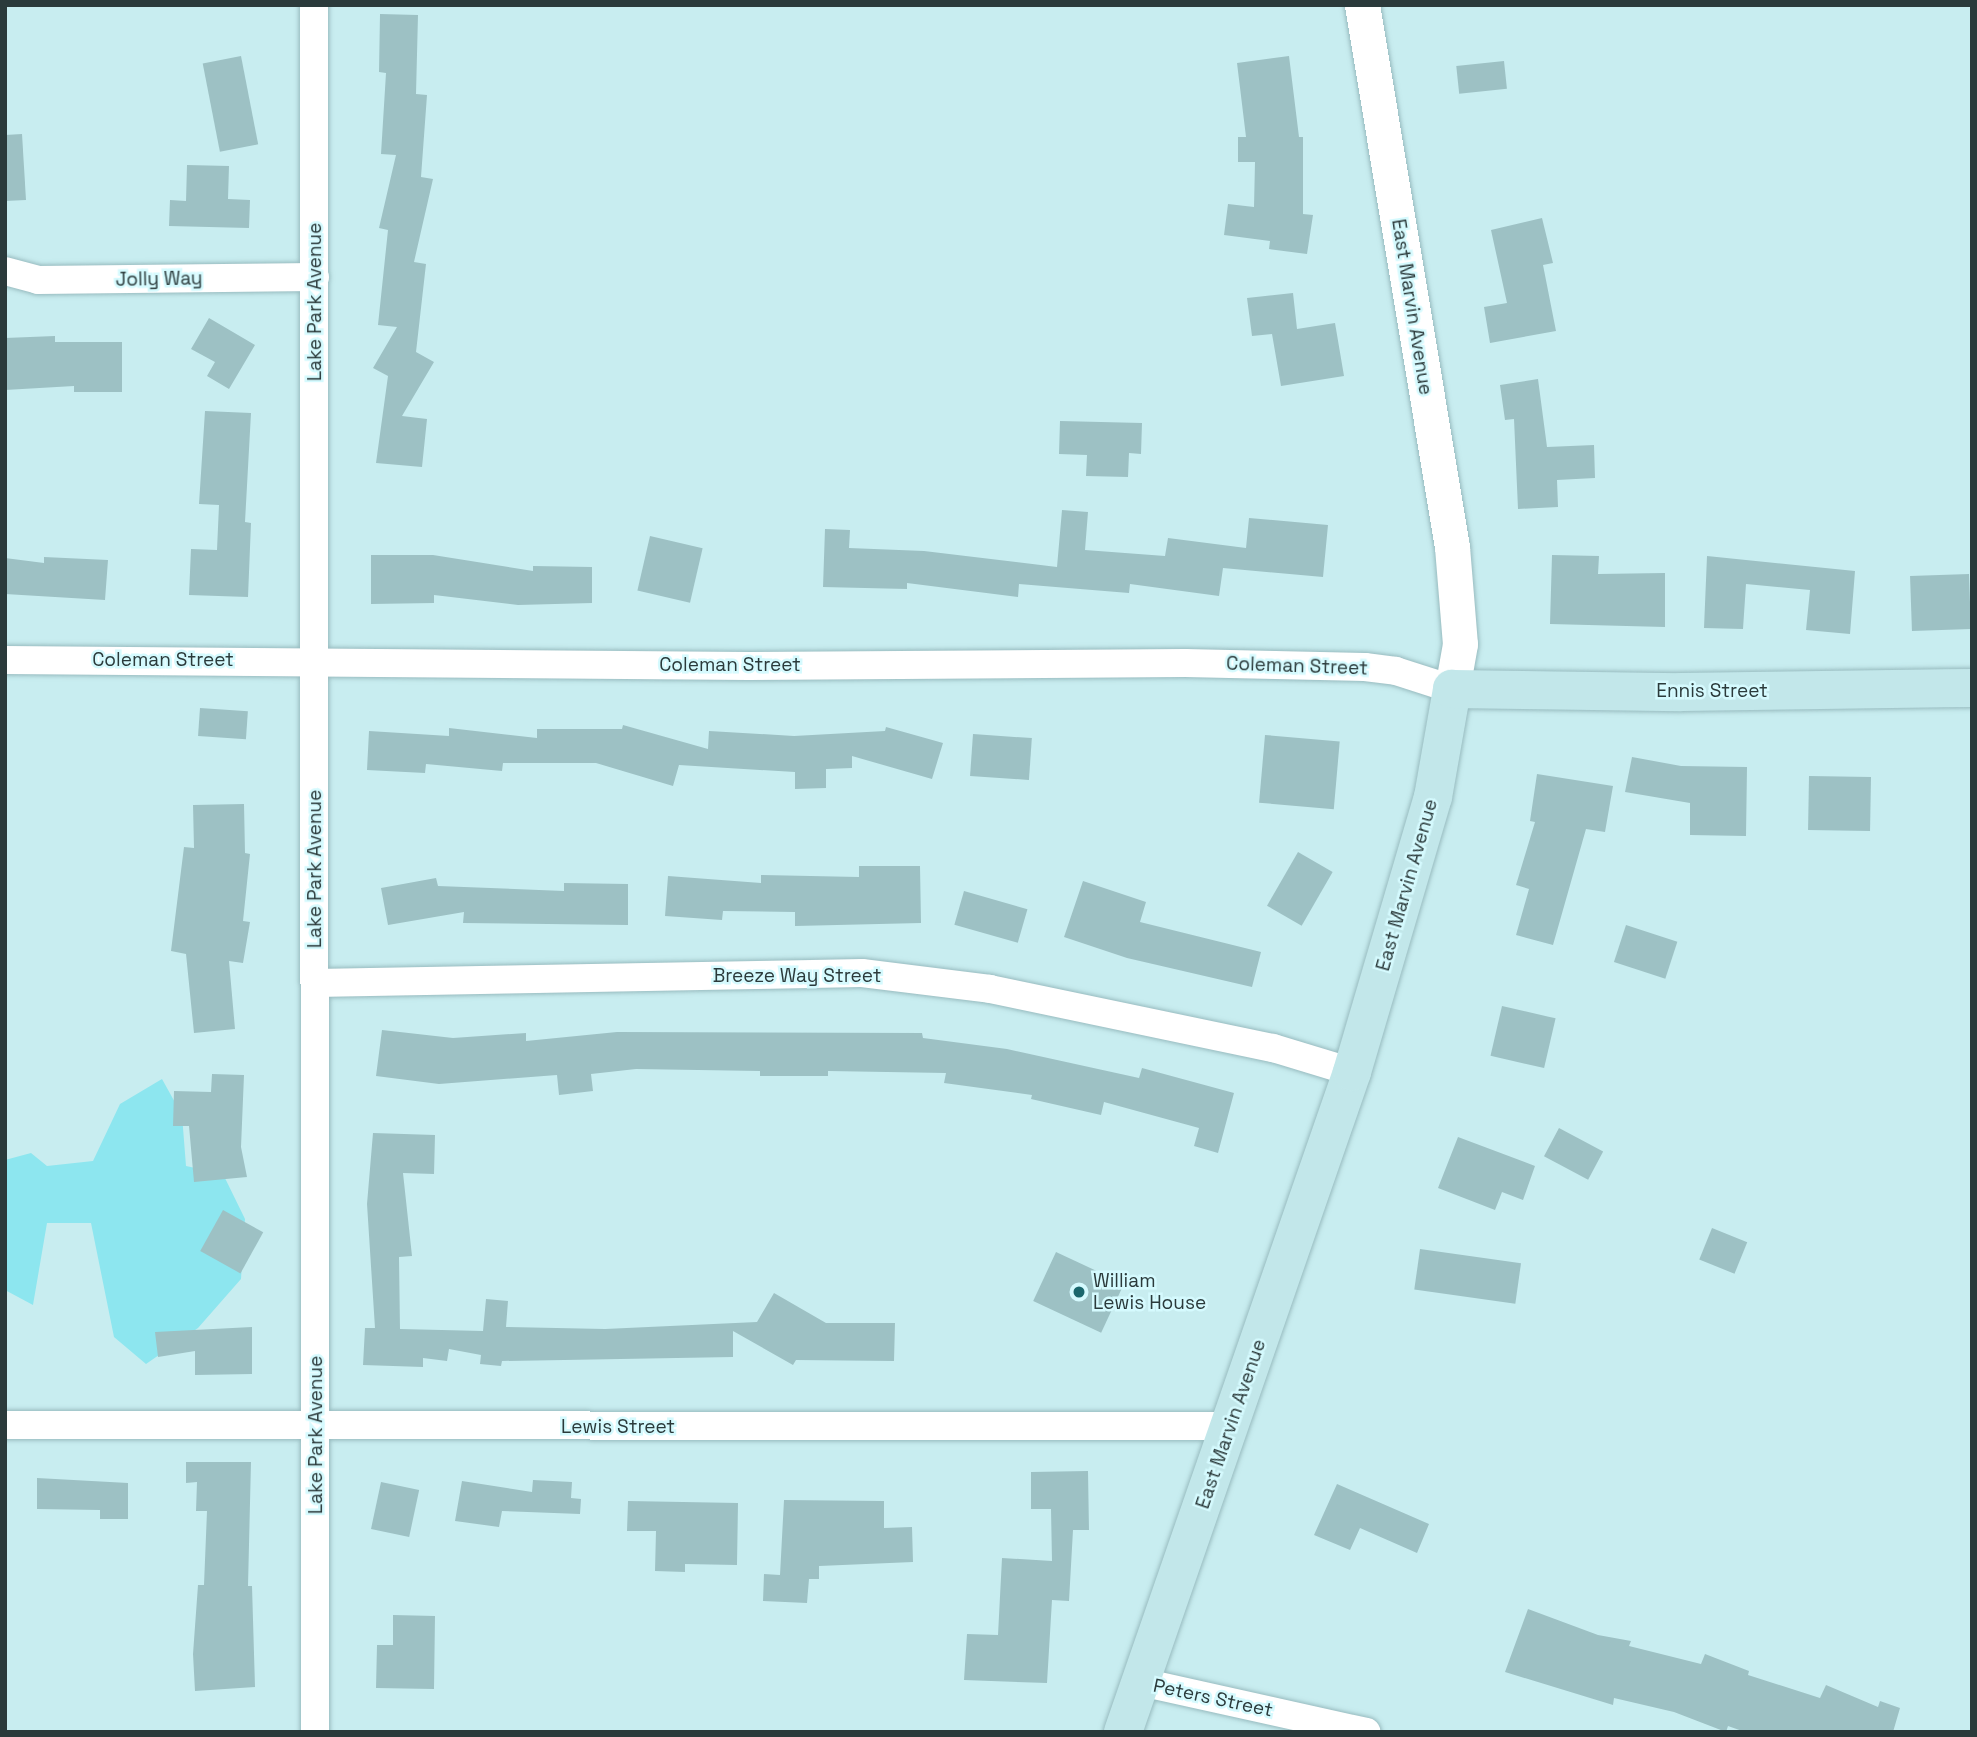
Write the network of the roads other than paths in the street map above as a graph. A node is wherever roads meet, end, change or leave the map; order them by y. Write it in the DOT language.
graph roads {
  1 [pos="314,5"];
  2 [pos="1362,5"];
  3 [pos="5,271"];
  4 [pos="315,277"];
  5 [pos="5,660"];
  6 [pos="315,660"];
  7 [pos="1972,688"];
  8 [pos="1452,689"];
  9 [pos="315,982"];
  10 [pos="1352,1072"];
  11 [pos="5,1425"];
  12 [pos="316,1426"];
  13 [pos="1230,1426"];
  14 [pos="1141,1682"];
  15 [pos="315,1732"];
  16 [pos="1123,1732"];
  17 [pos="1367,1732"];
  1 -- 4 [label="street, Lake Park Avenue"];
  2 -- 8 [label="street, East Marvin Avenue"];
  3 -- 4 [label="street, Jolly Way"];
  4 -- 6 [label="street, Lake Park Avenue"];
  5 -- 6 [label="street, Coleman Street"];
  6 -- 8 [label="street, Coleman Street"];
  6 -- 9 [label="street, Lake Park Avenue"];
  7 -- 8 [label="main road, Ennis Street"];
  8 -- 10 [label="main road, East Marvin Avenue"];
  9 -- 10 [label="street, Breeze Way Street"];
  9 -- 12 [label="street, Lake Park Avenue"];
  10 -- 13 [label="main road, East Marvin Avenue"];
  11 -- 12 [label="street, Lewis Street"];
  12 -- 13 [label="street, Lewis Street"];
  12 -- 15 [label="street, Lake Park Avenue"];
  13 -- 14 [label="main road, East Marvin Avenue"];
  14 -- 16 [label="main road, East Marvin Avenue"];
  14 -- 17 [label="street, Peters Street"];
}
